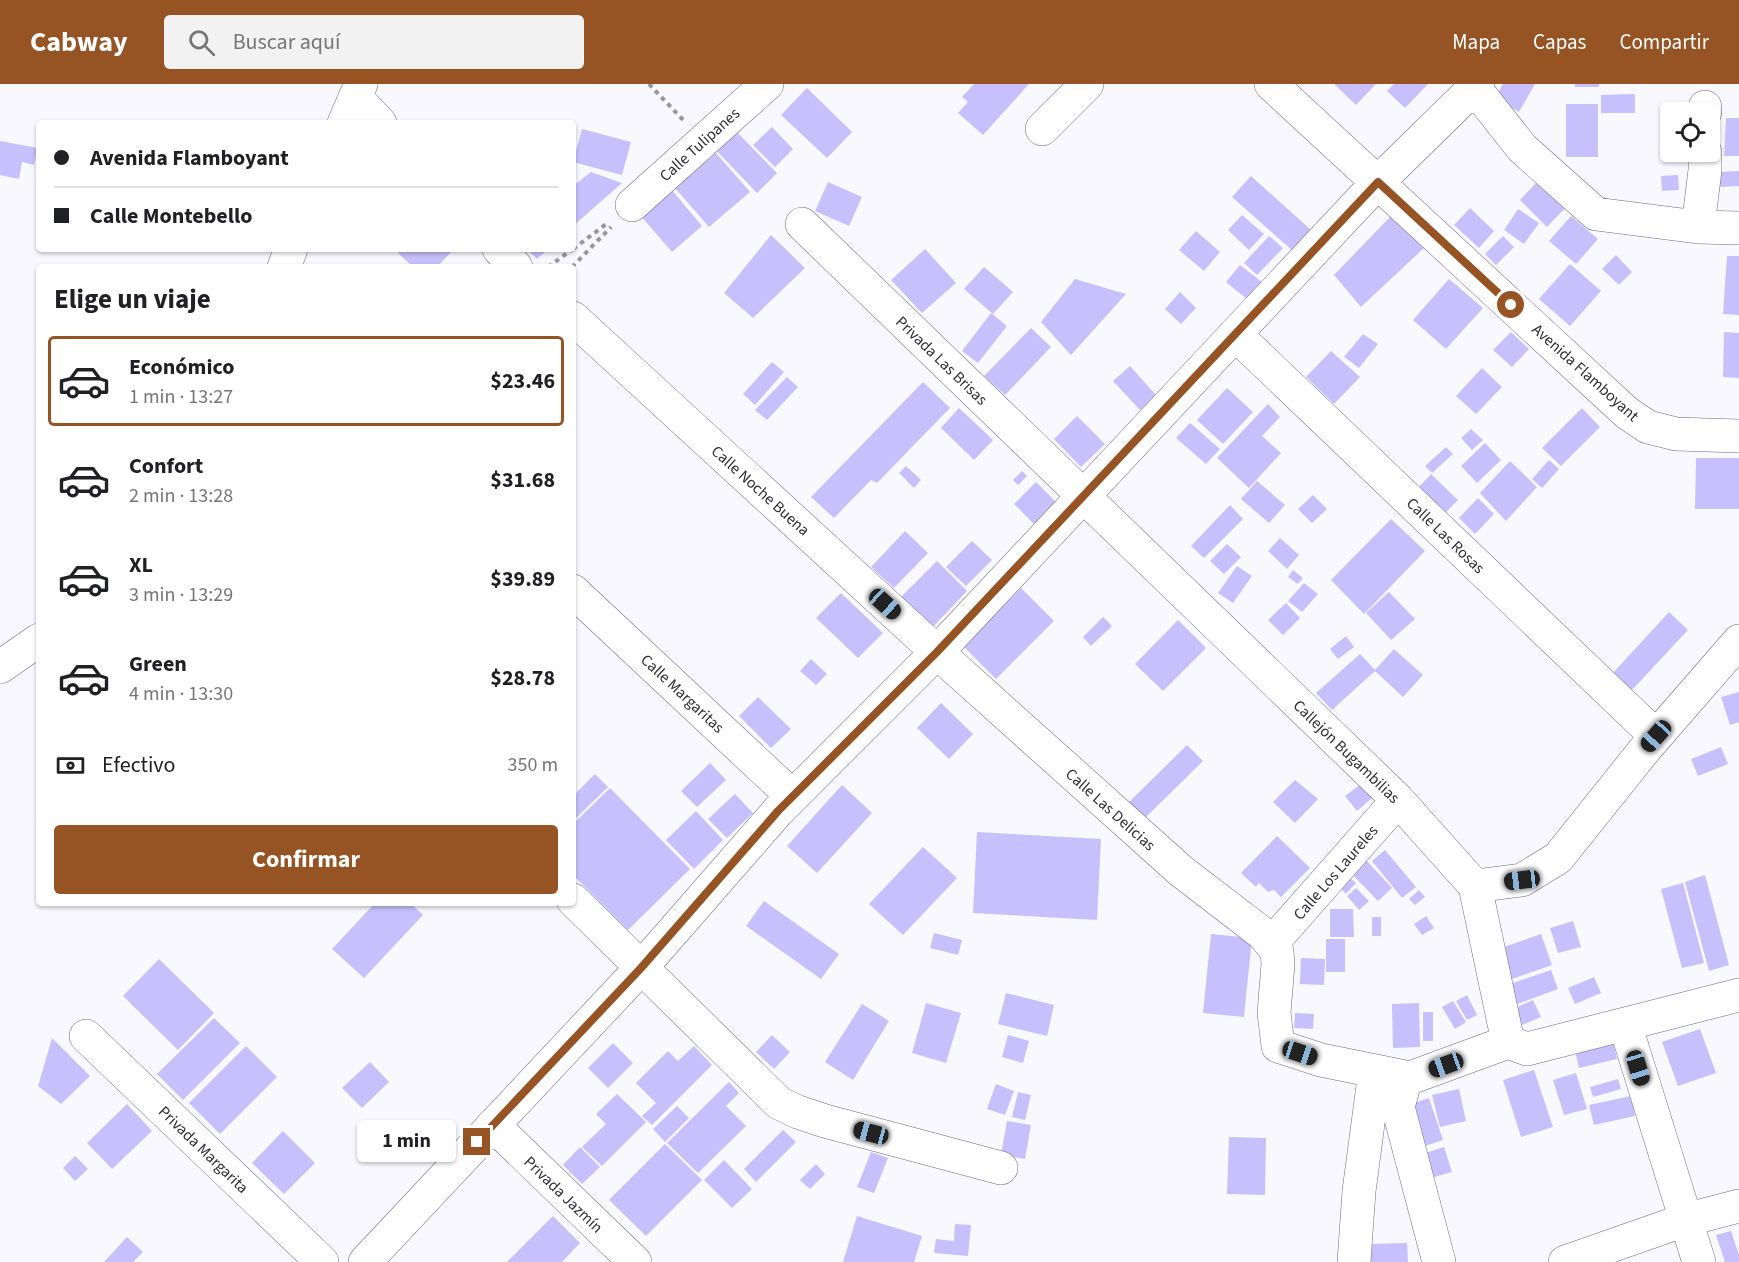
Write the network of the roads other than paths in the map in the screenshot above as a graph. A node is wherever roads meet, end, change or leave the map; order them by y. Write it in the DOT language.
graph roads {
  1 [pos="767,84"];
  2 [pos="1087,84"];
  3 [pos="1271,84"];
  4 [pos="1476,86"];
  5 [pos="353,101"];
  6 [pos="376,120"];
  7 [pos="1042,129"];
  8 [pos="1705,162"];
  9 [pos="1378,182"];
  10 [pos="632,205"];
  11 [pos="802,224"];
  12 [pos="1698,227"];
  13 [pos="1739,228"];
  14 [pos="502,252"];
  15 [pos="513,264"];
  16 [pos="576,321"];
  17 [pos="1235,334"];
  18 [pos="1739,436"];
  19 [pos="1083,496"];
  20 [pos="576,594"];
  21 [pos="36,641"];
  22 [pos="1739,641"];
  23 [pos="943,657"];
  24 [pos="0,667"];
  25 [pos="1656,736"];
  26 [pos="792,796"];
  27 [pos="1398,800"];
  28 [pos="1475,886"];
  29 [pos="576,903"];
  30 [pos="1274,947"];
  31 [pos="643,970"];
  32 [pos="1739,996"];
  33 [pos="1625,1024"];
  34 [pos="86,1036"];
  35 [pos="1517,1046"];
  36 [pos="1375,1071"];
  37 [pos="1410,1078"];
  38 [pos="493,1125"];
  39 [pos="1001,1168"];
  40 [pos="1739,1206"];
  41 [pos="1685,1220"];
  42 [pos="322,1262"];
  43 [pos="364,1262"];
  44 [pos="635,1262"];
  45 [pos="1354,1262"];
  46 [pos="1438,1262"];
  47 [pos="1565,1262"];
  48 [pos="1699,1262"];
  1 -- 10 [label="street, Calle Tulipanes"];
  2 -- 7 [label="street"];
  3 -- 9 [label="street, Avenida Flamboyant"];
  4 -- 9 [label="street"];
  4 -- 12 [label="street"];
  5 -- 6 [label="street"];
  8 -- 12 [label="street"];
  9 -- 17 [label="street"];
  9 -- 18 [label="street, Avenida Flamboyant"];
  11 -- 19 [label="street, Privada Las Brisas"];
  12 -- 13 [label="street"];
  14 -- 15 [label="street"];
  16 -- 23 [label="street, Calle Noche Buena"];
  17 -- 19 [label="street"];
  17 -- 25 [label="street, Calle Las Rosas"];
  19 -- 23 [label="street"];
  19 -- 27 [label="street, Callejón Bugambilias"];
  20 -- 26 [label="street, Calle Margaritas"];
  21 -- 24 [label="street"];
  22 -- 25 [label="street"];
  23 -- 26 [label="street"];
  23 -- 30 [label="street, Calle Las Delicias"];
  25 -- 28 [label="street"];
  26 -- 31 [label="street"];
  27 -- 28 [label="street, Callejón Bugambilias"];
  27 -- 30 [label="street, Calle Los Laureles"];
  28 -- 35 [label="street, Callejón Bugambilias"];
  29 -- 31 [label="street"];
  30 -- 36 [label="street"];
  31 -- 38 [label="street"];
  31 -- 39 [label="street"];
  32 -- 33 [label="street"];
  33 -- 35 [label="street"];
  33 -- 41 [label="street"];
  34 -- 42 [label="street, Privada Margarita"];
  35 -- 37 [label="street"];
  36 -- 37 [label="street"];
  36 -- 45 [label="street"];
  37 -- 46 [label="street"];
  38 -- 43 [label="street"];
  38 -- 44 [label="street, Privada Jazmín"];
  40 -- 41 [label="street"];
  41 -- 47 [label="street"];
  41 -- 48 [label="street"];
}
